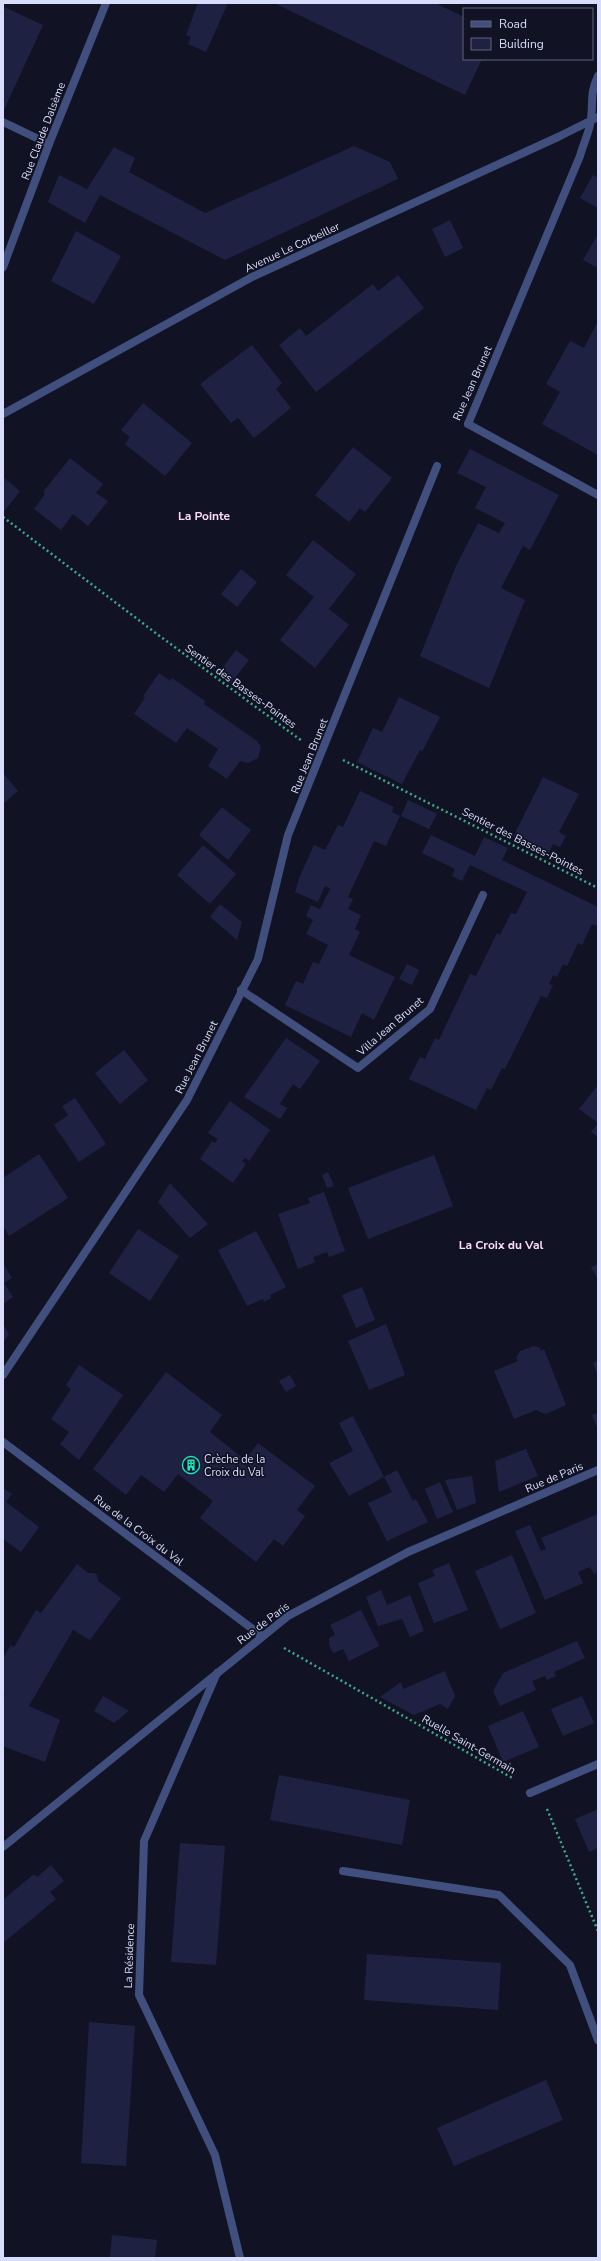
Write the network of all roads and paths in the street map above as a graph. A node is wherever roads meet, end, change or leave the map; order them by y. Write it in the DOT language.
graph roads {
  1 [pos="106,3"];
  2 [pos="598,76"];
  3 [pos="595,118"];
  4 [pos="3,122"];
  5 [pos="49,144"];
  6 [pos="3,267"];
  7 [pos="3,414"];
  8 [pos="437,466"];
  9 [pos="598,495"];
  10 [pos="3,517"];
  11 [pos="323,750"];
  12 [pos="598,888"];
  13 [pos="483,894"];
  14 [pos="242,990"];
  15 [pos="3,1375"];
  16 [pos="3,1442"];
  17 [pos="598,1470"];
  18 [pos="262,1636"];
  19 [pos="217,1673"];
  20 [pos="598,1764"];
  21 [pos="530,1793"];
  22 [pos="3,1847"];
  23 [pos="343,1871"];
  24 [pos="598,1931"];
  25 [pos="598,2040"];
  26 [pos="240,2258"];
  1 -- 5 [label="street, Rue Claude Dalsème"];
  2 -- 3 [label="street, Rue Jean Brunet"];
  3 -- 7 [label="street, Avenue Le Corbeiller"];
  3 -- 9 [label="street, Rue Jean Brunet"];
  4 -- 5 [label="street"];
  5 -- 6 [label="street, Rue Claude Dalsème"];
  8 -- 11 [label="street, Rue Jean Brunet"];
  10 -- 11 [label="path, Sentier des Basses-Pointes"];
  11 -- 12 [label="path, Sentier des Basses-Pointes"];
  11 -- 14 [label="street, Rue Jean Brunet"];
  13 -- 14 [label="street, Villa Jean Brunet"];
  14 -- 15 [label="street, Rue Jean Brunet"];
  16 -- 18 [label="street, Rue de la Croix du Val"];
  17 -- 18 [label="street, Rue de Paris"];
  18 -- 19 [label="street, Rue de Paris"];
  18 -- 21 [label="path, Ruelle Saint-Germain"];
  19 -- 22 [label="street, Rue de Paris"];
  19 -- 26 [label="street, La Résidence"];
  20 -- 21 [label="street"];
  21 -- 24 [label="path, Ruelle Saint-Germain"];
  23 -- 25 [label="street"];
}
